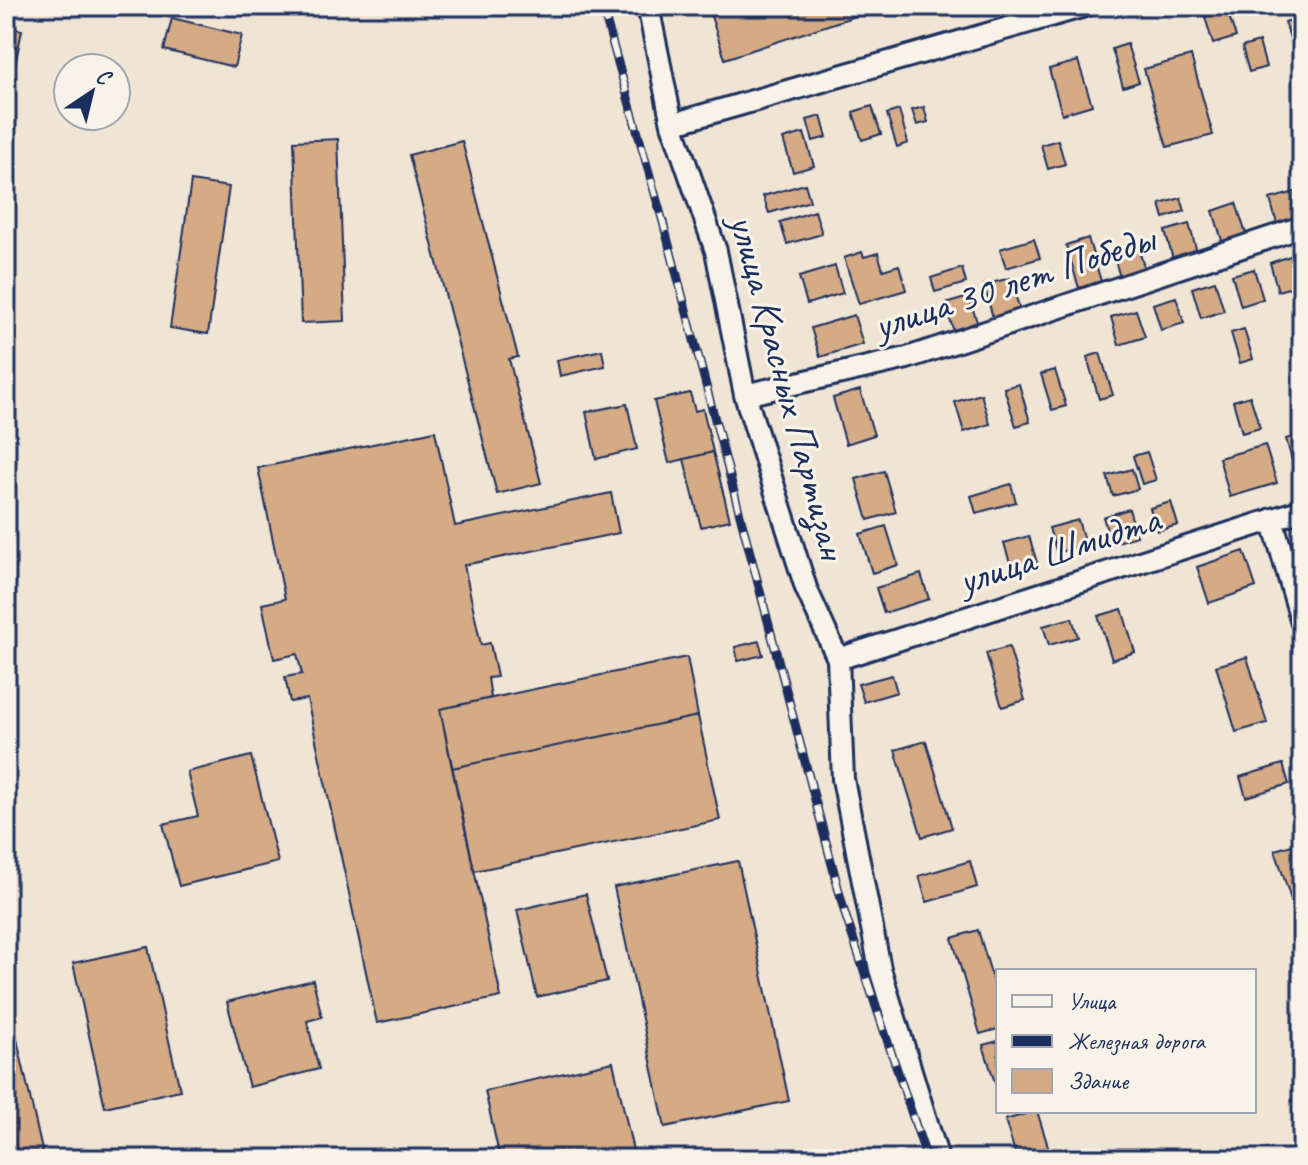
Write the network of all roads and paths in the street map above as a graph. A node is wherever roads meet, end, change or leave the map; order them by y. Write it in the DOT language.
graph roads {
  1 [pos="648,6"];
  2 [pos="1085,6"];
  3 [pos="672,124"];
  4 [pos="1302,227"];
  5 [pos="745,395"];
  6 [pos="1302,510"];
  7 [pos="1272,519"];
  8 [pos="1302,623"];
  9 [pos="838,659"];
  10 [pos="938,1159"];
  1 -- 3 [label="street, улица Красных Партизан"];
  2 -- 3 [label="street"];
  3 -- 5 [label="street, улица Красных Партизан"];
  4 -- 5 [label="street, улица 30 лет Победы"];
  5 -- 9 [label="street, улица Красных Партизан"];
  6 -- 7 [label="street, улица Шмидта"];
  7 -- 8 [label="street"];
  7 -- 9 [label="street, улица Шмидта"];
  9 -- 10 [label="street, улица Красных Партизан"];
}
